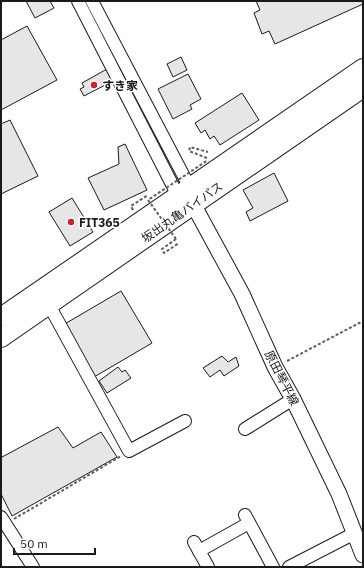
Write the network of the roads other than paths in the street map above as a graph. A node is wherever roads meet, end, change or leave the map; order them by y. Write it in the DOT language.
graph roads {
  1 [pos="78,1"];
  2 [pos="92,1"];
  3 [pos="363,68"];
  4 [pos="363,88"];
  5 [pos="187,196"];
  6 [pos="49,305"];
  7 [pos="1,317"];
  8 [pos="1,338"];
  9 [pos="293,399"];
  10 [pos="185,421"];
  11 [pos="245,429"];
  12 [pos="2,519"];
  13 [pos="355,533"];
  14 [pos="363,555"];
  15 [pos="309,562"];
  16 [pos="33,567"];
  17 [pos="208,567"];
  18 [pos="273,567"];
  19 [pos="289,567"];
  1 -- 5 [label="street"];
  2 -- 5 [label="street"];
  3 -- 5 [label="highway, 坂出丸亀バイパス"];
  4 -- 5 [label="highway, 坂出丸亀バイパス"];
  5 -- 6 [label="highway, 坂出丸亀バイパス"];
  5 -- 7 [label="highway, 坂出丸亀バイパス"];
  5 -- 9 [label="main road, 原田琴平線"];
  6 -- 8 [label="highway, 坂出丸亀バイパス"];
  6 -- 10 [label="street"];
  9 -- 11 [label="street"];
  9 -- 13 [label="main road, 原田琴平線"];
  12 -- 16 [label="street"];
  13 -- 14 [label="main road, 原田琴平線"];
  13 -- 15 [label="street"];
  15 -- 19 [label="street"];
  17 -- 18 [label="street"];
}
